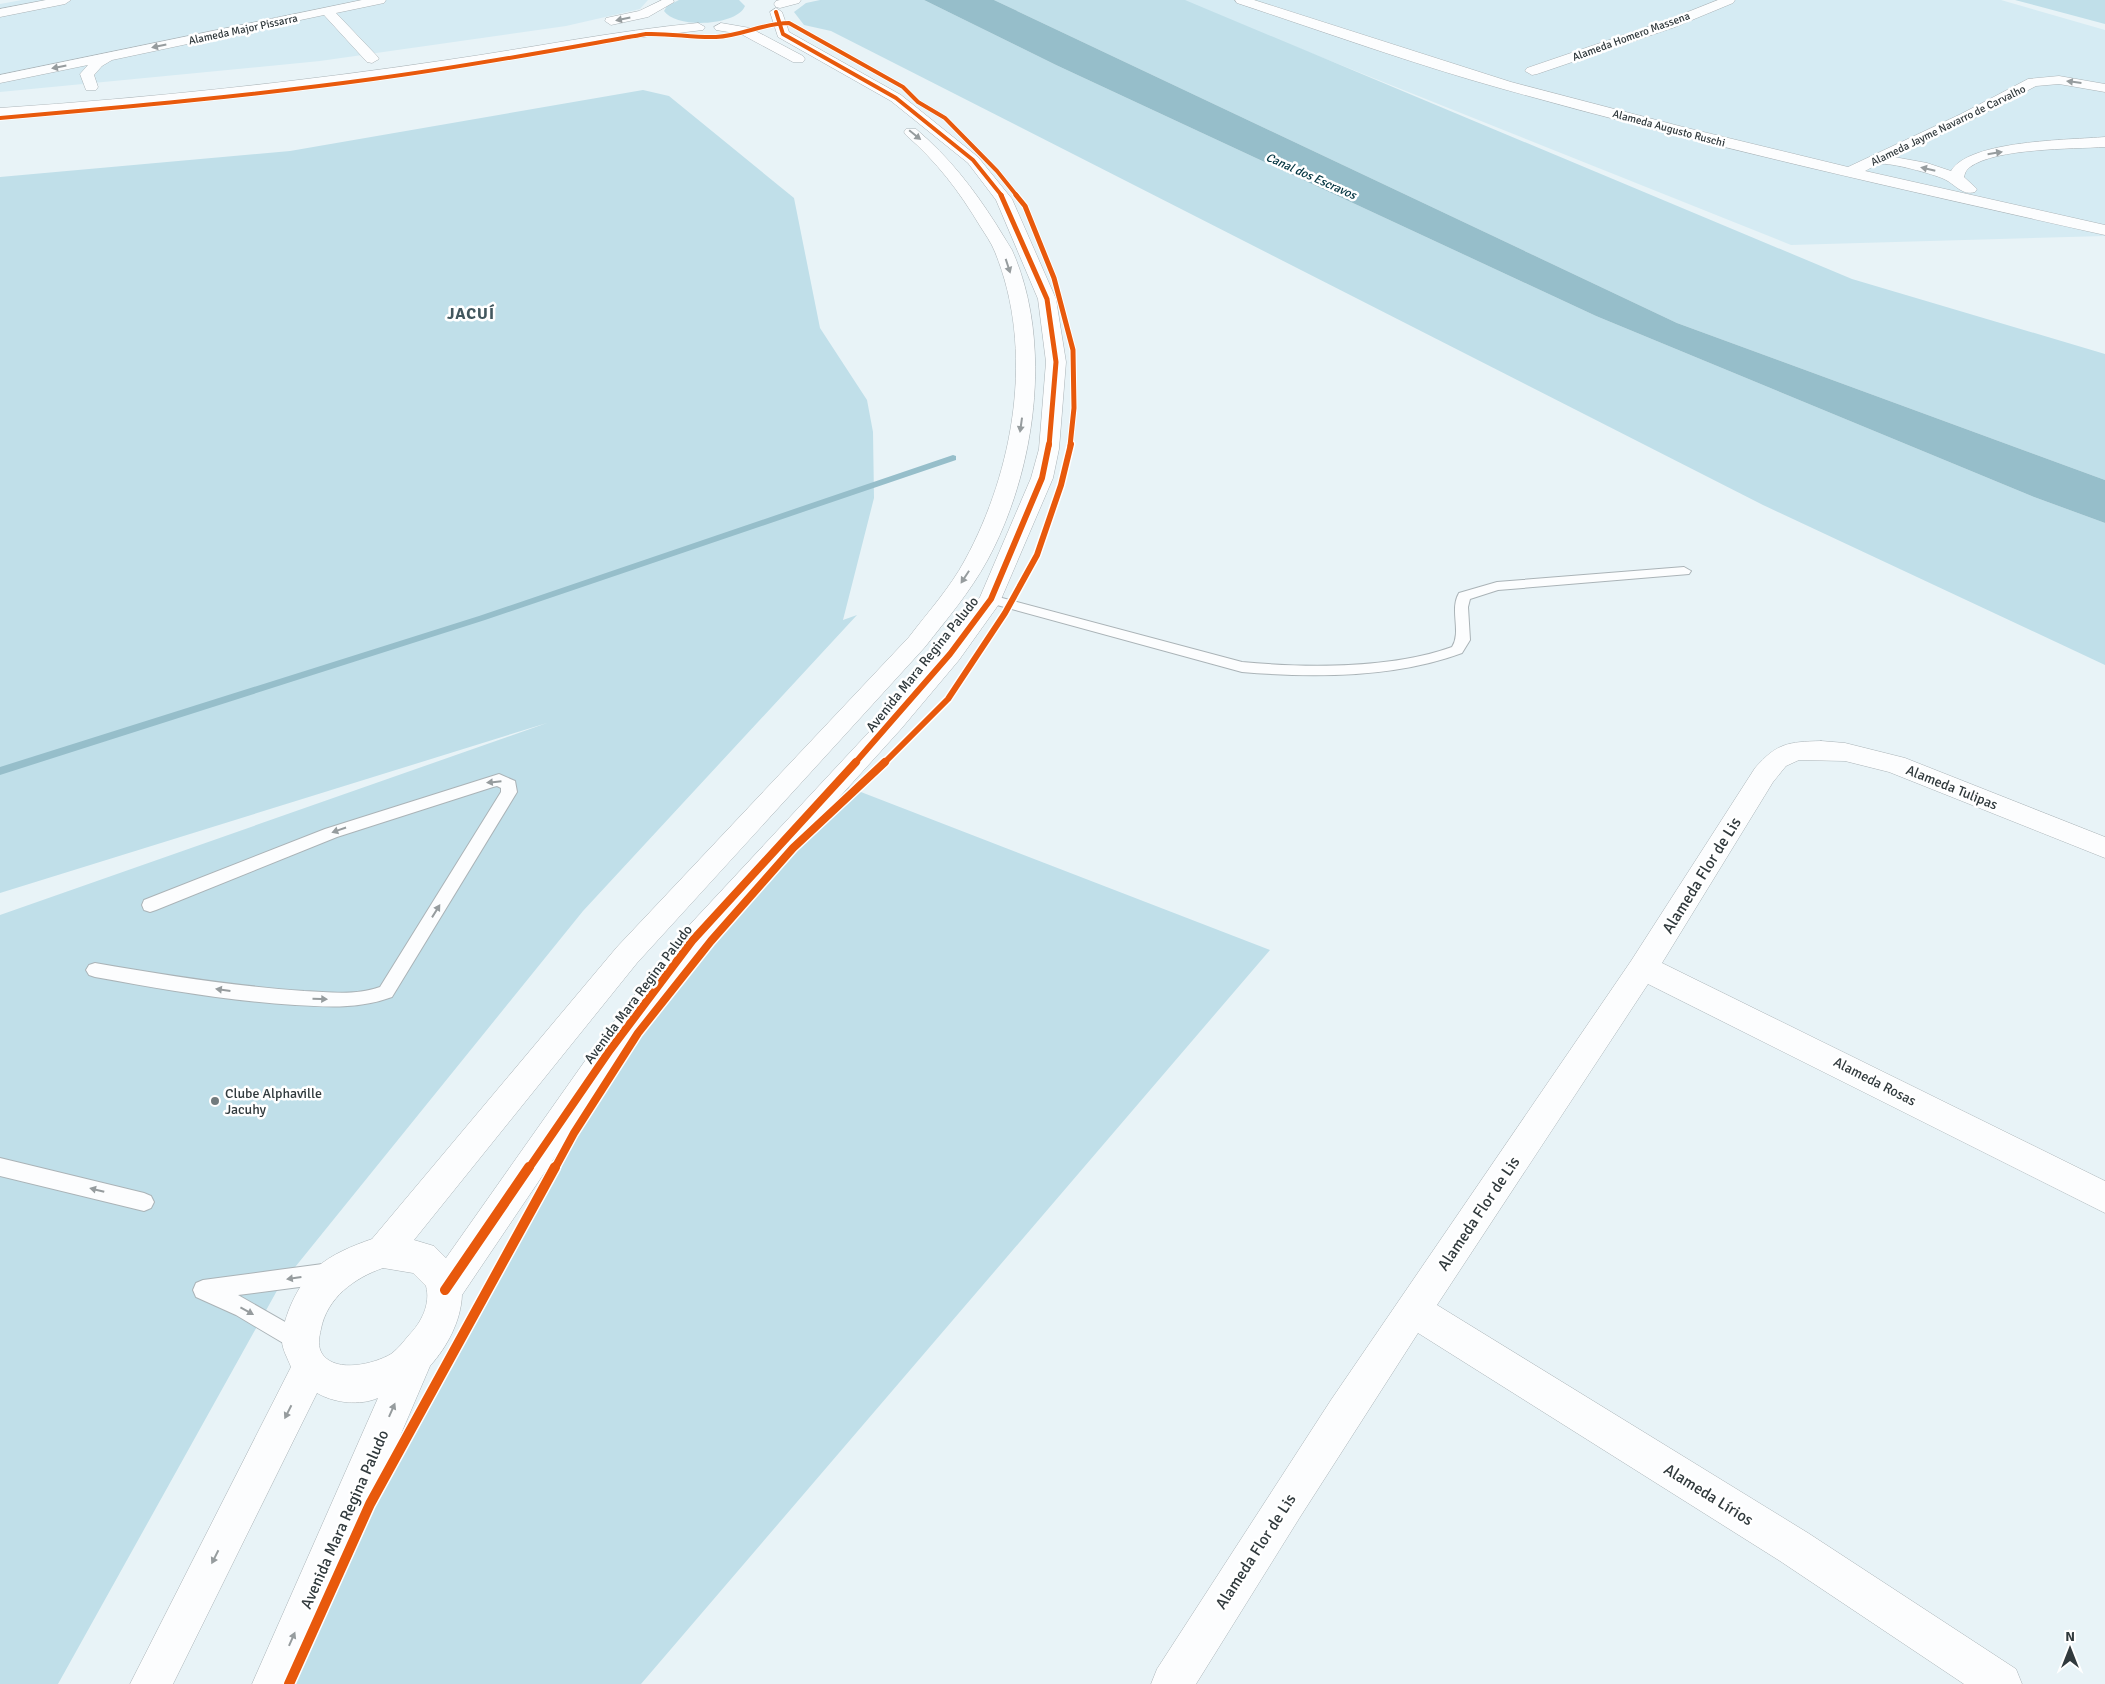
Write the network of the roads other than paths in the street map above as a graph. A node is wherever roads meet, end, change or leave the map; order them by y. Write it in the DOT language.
graph roads {
  1 [pos="65,0"];
  2 [pos="380,0"];
  3 [pos="1241,0"];
  4 [pos="1729,0"];
  5 [pos="670,1"];
  6 [pos="782,4"];
  7 [pos="327,11"];
  8 [pos="0,13"];
  9 [pos="597,24"];
  10 [pos="710,27"];
  11 [pos="107,57"];
  12 [pos="353,61"];
  13 [pos="1481,64"];
  14 [pos="1517,67"];
  15 [pos="1451,69"];
  16 [pos="1532,71"];
  17 [pos="0,79"];
  18 [pos="91,87"];
  19 [pos="2105,88"];
  20 [pos="1544,96"];
  21 [pos="0,112"];
  22 [pos="2105,142"];
  23 [pos="1880,159"];
  24 [pos="1850,172"];
  25 [pos="1956,177"];
  26 [pos="1983,203"];
  27 [pos="2105,230"];
  28 [pos="1684,571"];
  29 [pos="991,599"];
  30 [pos="1794,751"];
  31 [pos="2105,848"];
  32 [pos="150,905"];
  33 [pos="1643,967"];
  34 [pos="95,970"];
  35 [pos="0,1167"];
  36 [pos="2105,1198"];
  37 [pos="144,1202"];
  38 [pos="383,1252"];
  39 [pos="342,1271"];
  40 [pos="445,1290"];
  41 [pos="1413,1310"];
  42 [pos="416,1354"];
  43 [pos="305,1355"];
  44 [pos="151,1684"];
  45 [pos="273,1684"];
  46 [pos="1172,1684"];
  47 [pos="2001,1684"];
  1 -- 8 [label="street"];
  2 -- 7 [label="street, Alameda Major Pissarra"];
  3 -- 15 [label="street, Alameda Augusto Ruschi"];
  4 -- 16 [label="street, Alameda Homero Massena"];
  5 -- 9 [label="street, one-way"];
  5 -- 10 [label="street"];
  6 -- 10 [label="street"];
  6 -- 29 [label="street, Avenida Mara Regina Paludo"];
  7 -- 11 [label="street, Alameda Major Pissarra, one-way"];
  7 -- 12 [label="street"];
  10 -- 21 [label="street"];
  10 -- 38 [label="street, Avenida Mara Regina Paludo, one-way"];
  11 -- 17 [label="street, Alameda Major Pissarra, one-way"];
  11 -- 18 [label="street, Alameda Major Pissarra"];
  13 -- 15 [label="street"];
  14 -- 16 [label="street"];
  15 -- 20 [label="street, Alameda Augusto Ruschi"];
  16 -- 20 [label="street"];
  19 -- 23 [label="street, Alameda Jayme Navarro de Carvalho, one-way"];
  20 -- 24 [label="street, Alameda Augusto Ruschi"];
  25 -- 22 [label="street, one-way"];
  23 -- 24 [label="street, Alameda Jayme Navarro de Carvalho"];
  25 -- 23 [label="street, one-way"];
  24 -- 26 [label="street, Alameda Augusto Ruschi"];
  25 -- 26 [label="street"];
  26 -- 27 [label="street, Alameda Augusto Ruschi"];
  28 -- 29 [label="lane"];
  29 -- 40 [label="street, Avenida Mara Regina Paludo"];
  30 -- 31 [label="street, Alameda Tulipas"];
  30 -- 33 [label="street, Alameda Flor de Lis"];
  32 -- 34 [label="lane"];
  33 -- 36 [label="street, Alameda Rosas"];
  33 -- 41 [label="street, Alameda Flor de Lis"];
  37 -- 35 [label="lane, one-way"];
  38 -- 39 [label="street"];
  38 -- 40 [label="street"];
  39 -- 43 [label="street"];
  39 -- 43 [label="lane, one-way"];
  40 -- 42 [label="street"];
  41 -- 46 [label="street, Alameda Flor de Lis"];
  41 -- 47 [label="street, Alameda Lírios"];
  42 -- 43 [label="street"];
  45 -- 42 [label="street, Avenida Mara Regina Paludo, one-way"];
  43 -- 44 [label="street, one-way"];
}
